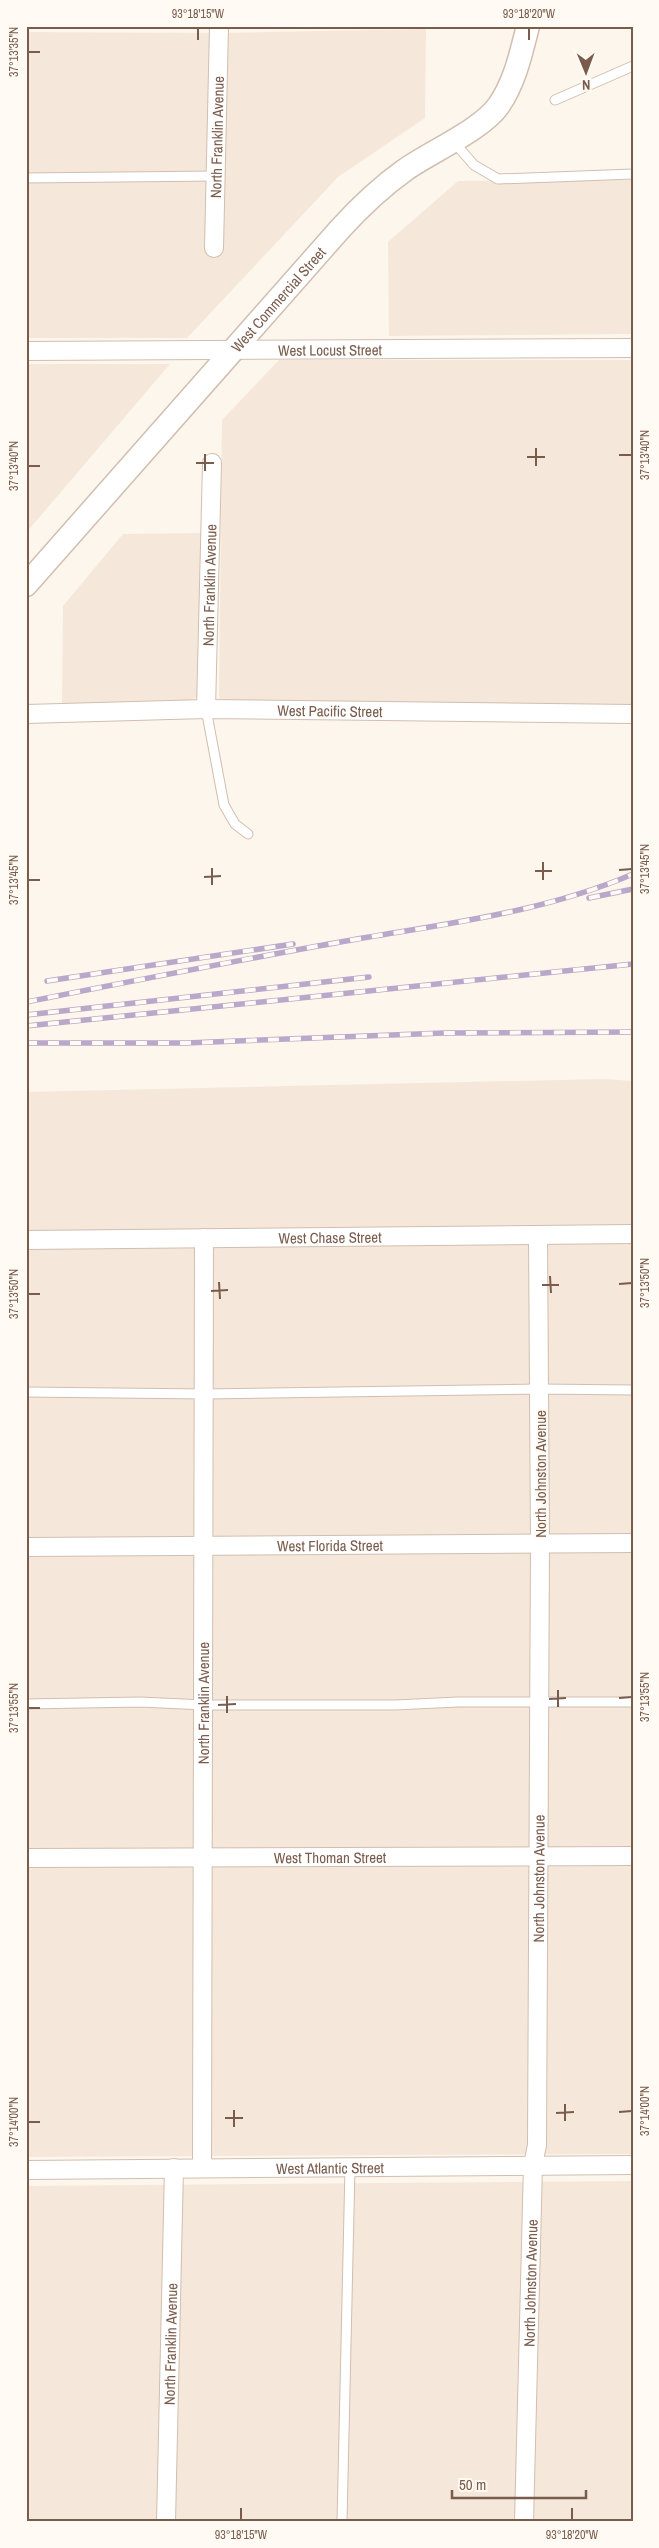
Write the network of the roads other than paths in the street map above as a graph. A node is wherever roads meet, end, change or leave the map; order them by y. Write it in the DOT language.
graph roads {
  1 [pos="219,26"];
  2 [pos="528,26"];
  3 [pos="633,66"];
  4 [pos="556,100"];
  5 [pos="453,141"];
  6 [pos="633,174"];
  7 [pos="216,176"];
  8 [pos="26,178"];
  9 [pos="214,248"];
  10 [pos="633,348"];
  11 [pos="232,350"];
  12 [pos="26,351"];
  13 [pos="212,463"];
  14 [pos="26,585"];
  15 [pos="206,709"];
  16 [pos="26,714"];
  17 [pos="633,714"];
  18 [pos="248,834"];
  19 [pos="633,1234"];
  20 [pos="538,1235"];
  21 [pos="204,1238"];
  22 [pos="26,1240"];
  23 [pos="539,1389"];
  24 [pos="633,1390"];
  25 [pos="26,1392"];
  26 [pos="205,1394"];
  27 [pos="633,1543"];
  28 [pos="540,1544"];
  29 [pos="205,1545"];
  30 [pos="26,1547"];
  31 [pos="633,1702"];
  32 [pos="540,1703"];
  33 [pos="26,1704"];
  34 [pos="205,1705"];
  35 [pos="539,1856"];
  36 [pos="633,1856"];
  37 [pos="204,1857"];
  38 [pos="26,1858"];
  39 [pos="533,2165"];
  40 [pos="633,2165"];
  41 [pos="350,2167"];
  42 [pos="174,2168"];
  43 [pos="202,2168"];
  44 [pos="26,2170"];
  45 [pos="166,2522"];
  46 [pos="342,2522"];
  47 [pos="524,2522"];
  1 -- 7 [label="street, North Franklin Avenue"];
  2 -- 5 [label="street, West Commercial Street"];
  3 -- 4 [label="lane"];
  5 -- 6 [label="lane"];
  5 -- 11 [label="street, West Commercial Street"];
  7 -- 8 [label="lane"];
  7 -- 9 [label="street, North Franklin Avenue"];
  10 -- 11 [label="street, West Locust Street"];
  11 -- 12 [label="street, West Locust Street"];
  11 -- 14 [label="street, West Commercial Street"];
  13 -- 15 [label="street, North Franklin Avenue"];
  15 -- 16 [label="street, West Pacific Street"];
  15 -- 17 [label="street, West Pacific Street"];
  15 -- 18 [label="lane"];
  19 -- 20 [label="street, West Chase Street"];
  20 -- 21 [label="street, West Chase Street"];
  20 -- 23 [label="street, North Johnston Avenue"];
  21 -- 22 [label="street, West Chase Street"];
  21 -- 26 [label="street, North Franklin Avenue"];
  23 -- 24 [label="lane"];
  23 -- 26 [label="lane"];
  23 -- 28 [label="street, North Johnston Avenue"];
  25 -- 26 [label="lane"];
  26 -- 29 [label="street, North Franklin Avenue"];
  27 -- 28 [label="street, West Florida Street"];
  28 -- 29 [label="street, West Florida Street"];
  28 -- 32 [label="street, North Johnston Avenue"];
  29 -- 30 [label="street, West Florida Street"];
  29 -- 34 [label="street, North Franklin Avenue"];
  31 -- 32 [label="lane"];
  32 -- 34 [label="lane"];
  32 -- 35 [label="street, North Johnston Avenue"];
  33 -- 34 [label="lane"];
  34 -- 37 [label="street, North Franklin Avenue"];
  35 -- 36 [label="street, West Thoman Street"];
  35 -- 37 [label="street, West Thoman Street"];
  35 -- 39 [label="street, North Johnston Avenue"];
  37 -- 38 [label="street, West Thoman Street"];
  37 -- 43 [label="street, North Franklin Avenue"];
  39 -- 40 [label="street, West Atlantic Street"];
  39 -- 41 [label="street, West Atlantic Street"];
  39 -- 47 [label="street, North Johnston Avenue"];
  41 -- 43 [label="street, West Atlantic Street"];
  41 -- 46 [label="lane"];
  42 -- 43 [label="street, West Atlantic Street"];
  42 -- 44 [label="street, West Atlantic Street"];
  42 -- 45 [label="street, North Franklin Avenue"];
}
